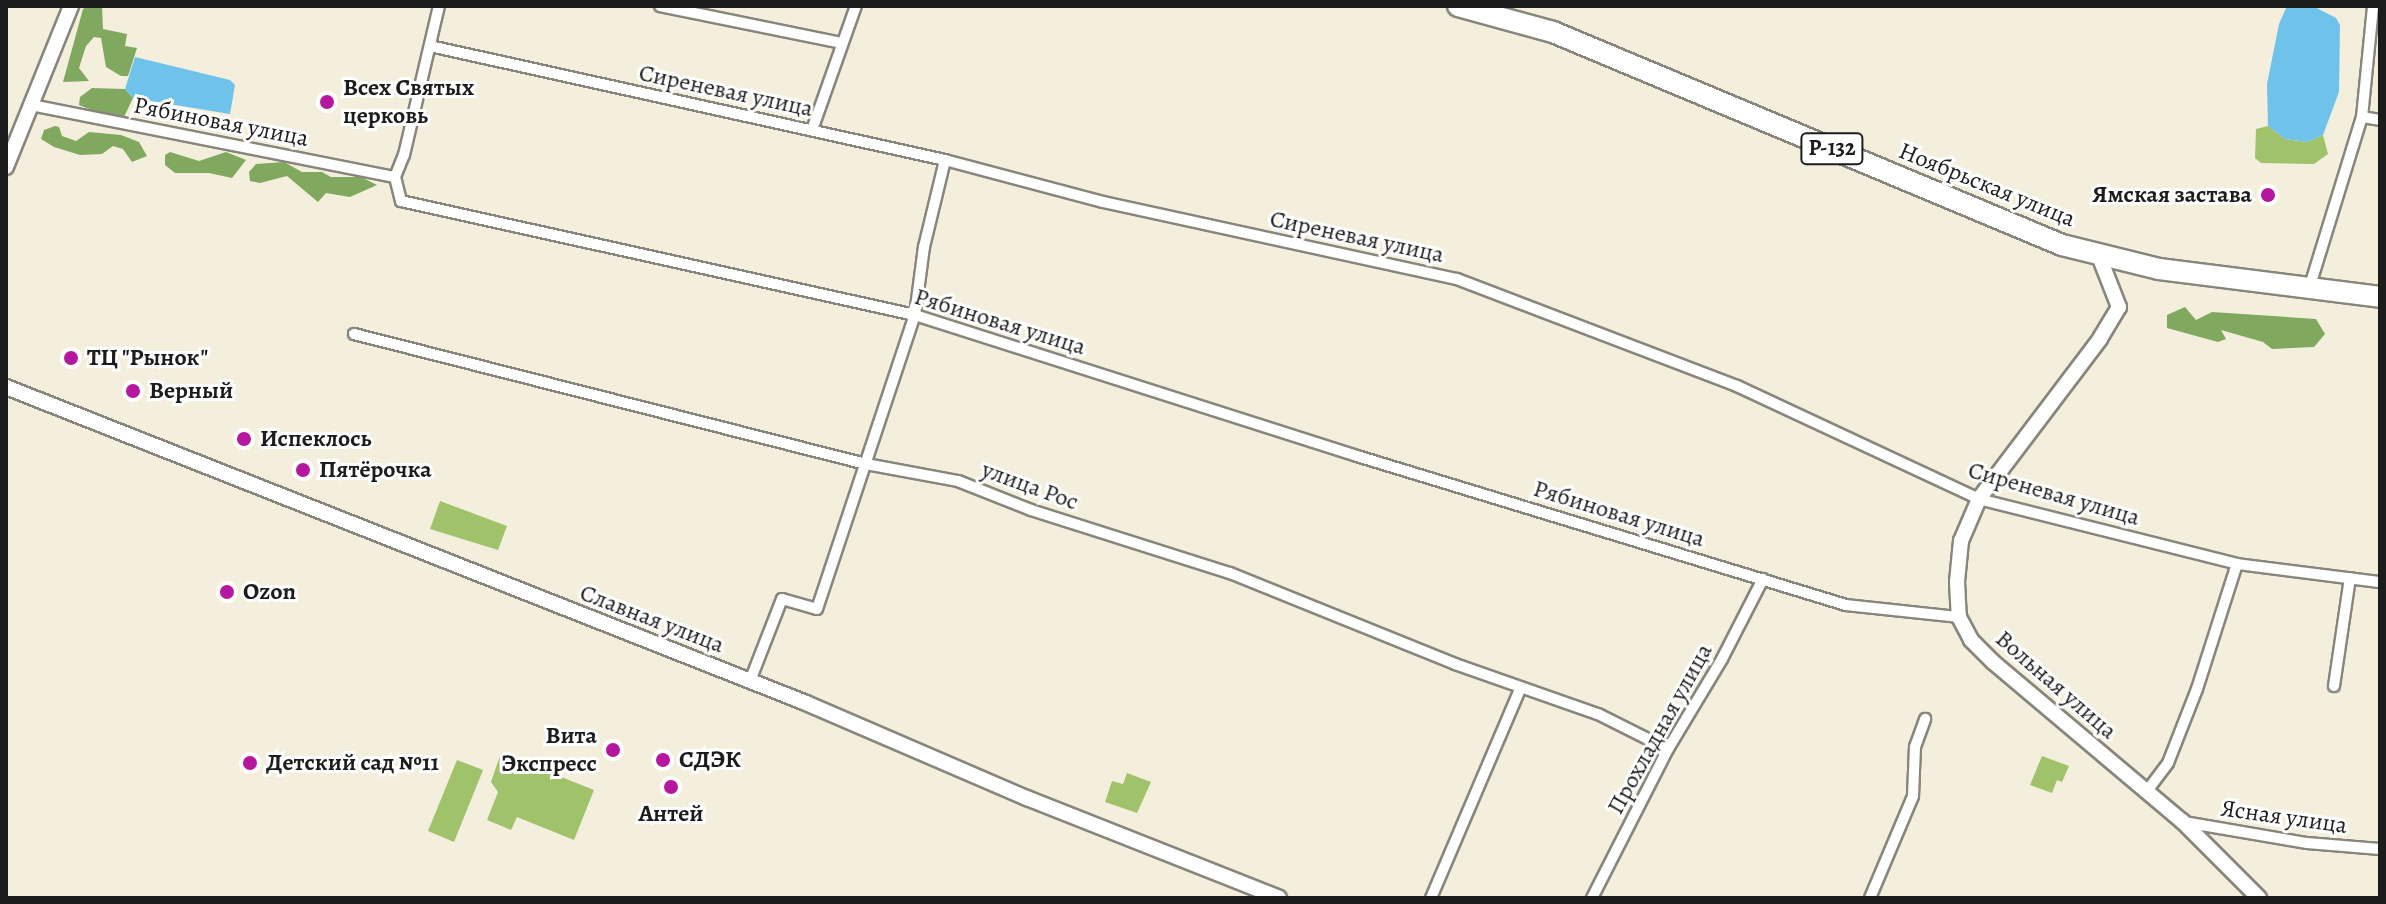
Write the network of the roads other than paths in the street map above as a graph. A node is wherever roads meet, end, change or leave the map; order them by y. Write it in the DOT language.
graph roads {
  1 [pos="71,6"];
  2 [pos="439,6"];
  3 [pos="660,6"];
  4 [pos="856,6"];
  5 [pos="1458,6"];
  6 [pos="2373,6"];
  7 [pos="842,43"];
  8 [pos="430,46"];
  9 [pos="31,105"];
  10 [pos="2362,117"];
  11 [pos="2380,120"];
  12 [pos="812,130"];
  13 [pos="945,160"];
  14 [pos="6,167"];
  15 [pos="395,177"];
  16 [pos="2099,256"];
  17 [pos="2309,289"];
  18 [pos="2380,297"];
  19 [pos="915,315"];
  20 [pos="354,334"];
  21 [pos="6,387"];
  22 [pos="866,464"];
  23 [pos="1979,499"];
  24 [pos="2237,564"];
  25 [pos="2350,578"];
  26 [pos="1763,579"];
  27 [pos="2380,582"];
  28 [pos="1959,617"];
  29 [pos="750,681"];
  30 [pos="2334,686"];
  31 [pos="1521,687"];
  32 [pos="1925,719"];
  33 [pos="1668,749"];
  34 [pos="2147,791"];
  35 [pos="2182,821"];
  36 [pos="2380,849"];
  37 [pos="1279,898"];
  38 [pos="1431,898"];
  39 [pos="1592,898"];
  40 [pos="1870,898"];
  41 [pos="2259,898"];
  1 -- 9 [label="street"];
  2 -- 8 [label="street"];
  3 -- 7 [label="street"];
  4 -- 7 [label="street"];
  5 -- 16 [label="highway, Ноябрьская улица / Р-132"];
  6 -- 10 [label="street"];
  7 -- 12 [label="street"];
  8 -- 12 [label="street, Сиреневая улица"];
  8 -- 15 [label="street"];
  9 -- 14 [label="street"];
  9 -- 15 [label="street, Рябиновая улица"];
  10 -- 11 [label="street"];
  10 -- 17 [label="street"];
  12 -- 13 [label="street, Сиреневая улица"];
  13 -- 19 [label="street"];
  13 -- 23 [label="street, Сиреневая улица"];
  15 -- 19 [label="street, Рябиновая улица"];
  16 -- 17 [label="highway, Ноябрьская улица / Р-132"];
  16 -- 23 [label="street"];
  17 -- 18 [label="highway, Ноябрьская улица / Р-132"];
  19 -- 22 [label="street"];
  19 -- 26 [label="street, Рябиновая улица"];
  20 -- 22 [label="street, улица Рос"];
  21 -- 29 [label="street, Славная улица"];
  22 -- 29 [label="street"];
  22 -- 31 [label="street, улица Рос"];
  23 -- 24 [label="street, Сиреневая улица"];
  23 -- 28 [label="street"];
  24 -- 25 [label="street, Сиреневая улица"];
  24 -- 34 [label="street"];
  25 -- 27 [label="street, Сиреневая улица"];
  25 -- 30 [label="street"];
  26 -- 28 [label="street, Рябиновая улица"];
  26 -- 33 [label="street, Прохладная улица"];
  28 -- 34 [label="street, Вольная улица"];
  29 -- 37 [label="street, Славная улица"];
  31 -- 33 [label="street, улица Рос"];
  31 -- 38 [label="street"];
  32 -- 40 [label="street"];
  33 -- 39 [label="street, Прохладная улица"];
  34 -- 35 [label="street, Вольная улица"];
  35 -- 36 [label="street, Ясная улица"];
  35 -- 41 [label="street, Вольная улица"];
}
